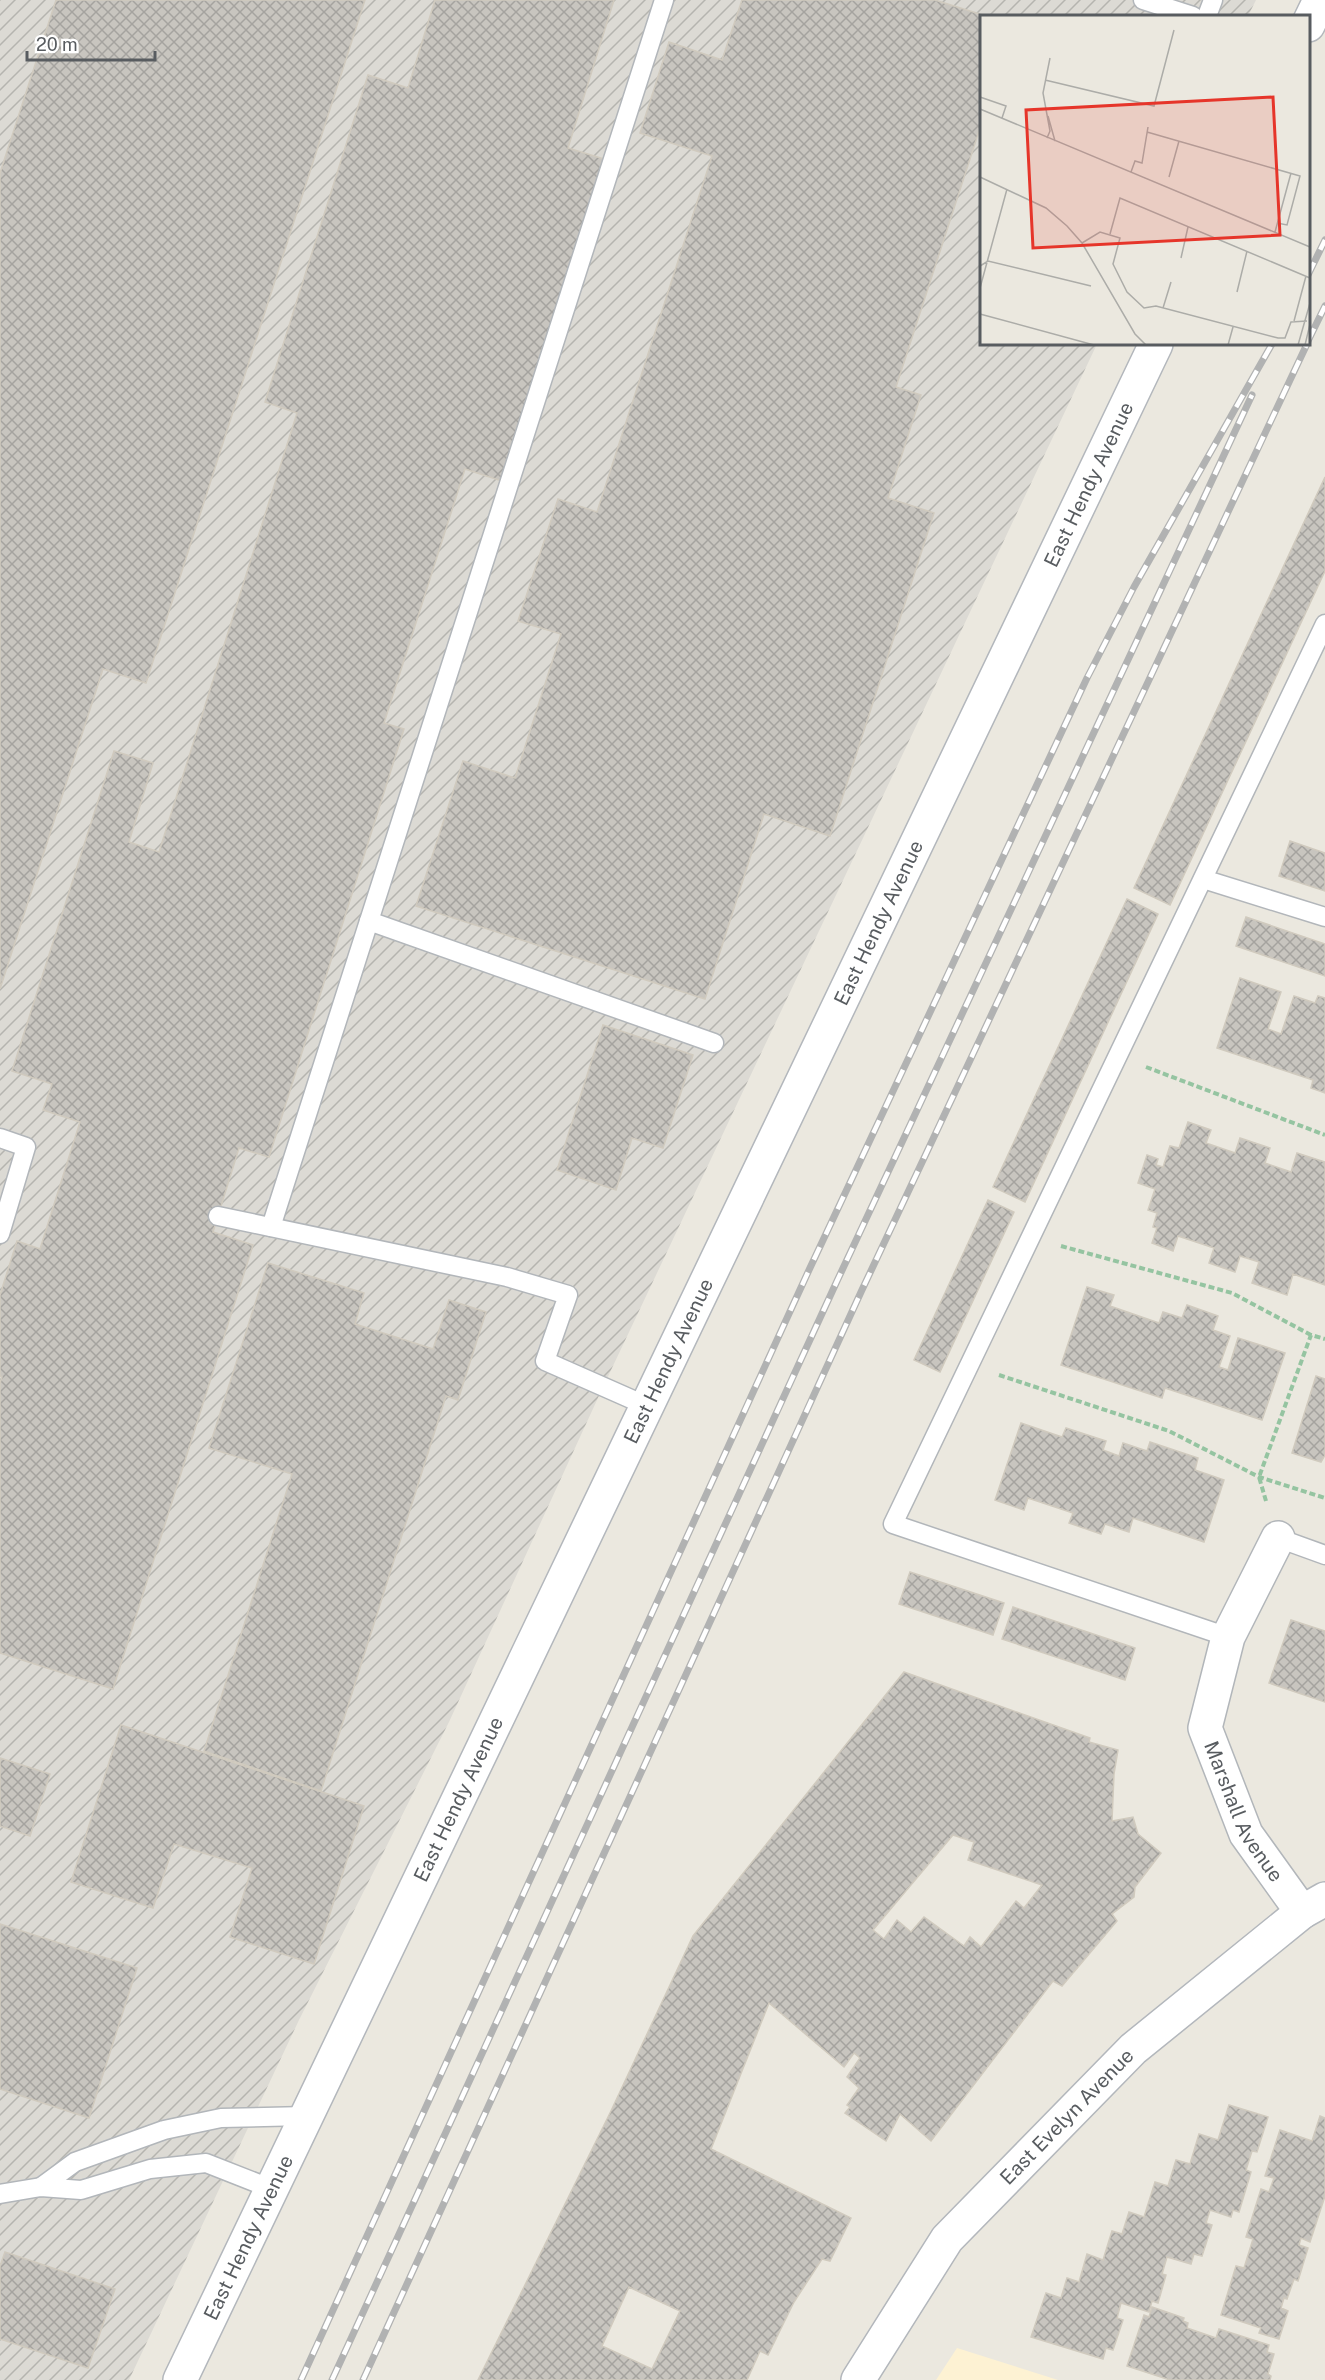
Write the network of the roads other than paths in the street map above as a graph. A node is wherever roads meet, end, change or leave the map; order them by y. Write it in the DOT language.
graph roads {
  1 [pos="664,0"];
  2 [pos="1143,0"];
  3 [pos="1213,0"];
  4 [pos="1320,0"];
  5 [pos="1189,15"];
  6 [pos="1207,15"];
  7 [pos="1310,21"];
  8 [pos="1156,345"];
  9 [pos="1325,624"];
  10 [pos="1203,879"];
  11 [pos="1325,917"];
  12 [pos="369,921"];
  13 [pos="714,1043"];
  14 [pos="0,1138"];
  15 [pos="218,1216"];
  16 [pos="271,1227"];
  17 [pos="0,1234"];
  18 [pos="647,1406"];
  19 [pos="1278,1538"];
  20 [pos="1325,1555"];
  21 [pos="1228,1637"];
  22 [pos="1313,1905"];
  23 [pos="306,2116"];
  24 [pos="41,2187"];
  25 [pos="272,2189"];
  26 [pos="0,2194"];
  27 [pos="180,2380"];
  28 [pos="858,2380"];
  1 -- 12 [label="lane"];
  2 -- 5 [label="lane"];
  3 -- 6 [label="lane"];
  4 -- 7 [label="street"];
  8 -- 18 [label="street, East Hendy Avenue"];
  9 -- 10 [label="lane"];
  10 -- 11 [label="lane"];
  10 -- 21 [label="lane"];
  12 -- 13 [label="lane"];
  12 -- 16 [label="lane"];
  14 -- 17 [label="lane"];
  15 -- 16 [label="lane"];
  16 -- 18 [label="lane"];
  18 -- 23 [label="street, East Hendy Avenue"];
  19 -- 20 [label="lane"];
  19 -- 21 [label="street, Marshall Avenue"];
  21 -- 22 [label="street, Marshall Avenue"];
  22 -- 28 [label="street, East Evelyn Avenue"];
  23 -- 24 [label="lane"];
  23 -- 25 [label="street, East Hendy Avenue"];
  24 -- 25 [label="lane"];
  24 -- 26 [label="lane"];
  25 -- 27 [label="street, East Hendy Avenue"];
}
